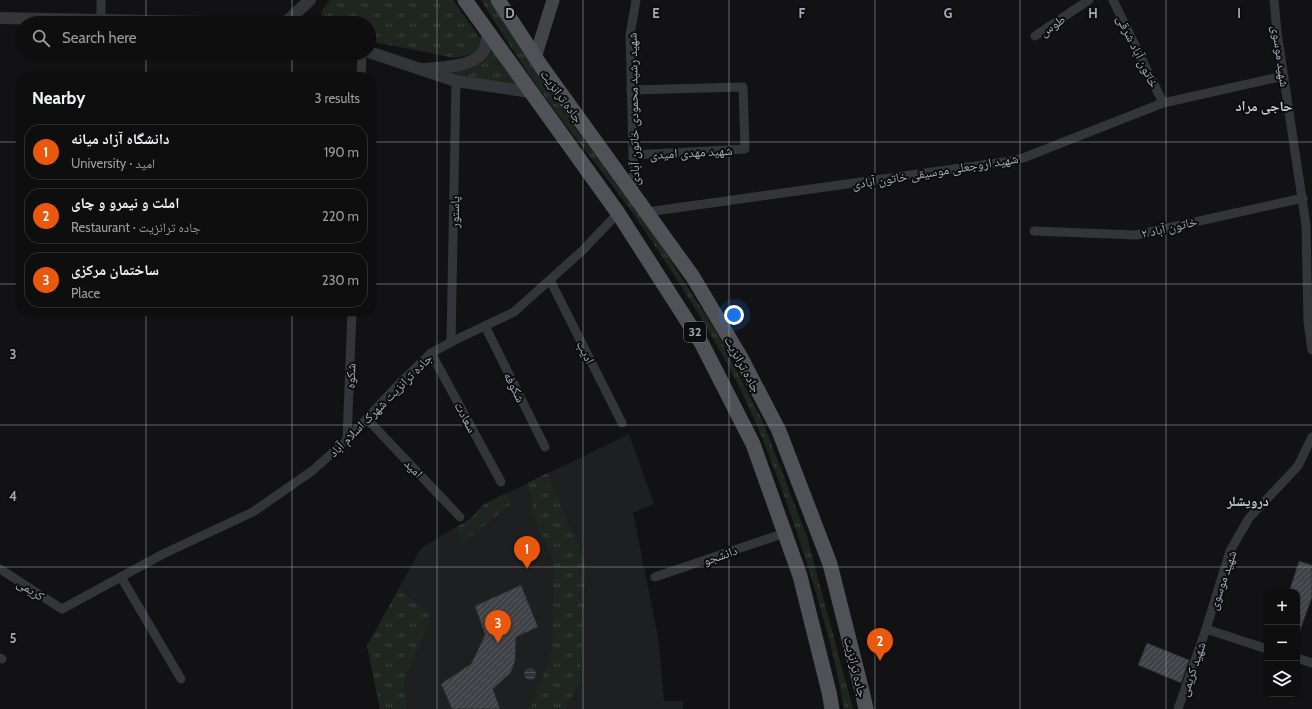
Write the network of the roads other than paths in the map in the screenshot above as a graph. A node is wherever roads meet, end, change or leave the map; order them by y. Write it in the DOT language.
graph roads {
  1 [pos="101,0"];
  2 [pos="310,0"];
  3 [pos="465,0"];
  4 [pos="498,0"];
  5 [pos="553,0"];
  6 [pos="636,0"];
  7 [pos="1089,0"];
  8 [pos="1113,0"];
  9 [pos="1274,0"];
  10 [pos="101,16"];
  11 [pos="293,16"];
  12 [pos="0,18"];
  13 [pos="16,18"];
  14 [pos="488,33"];
  15 [pos="1035,36"];
  16 [pos="376,54"];
  17 [pos="536,58"];
  18 [pos="362,60"];
  19 [pos="419,69"];
  20 [pos="362,72"];
  21 [pos="1284,76"];
  22 [pos="456,82"];
  23 [pos="631,90"];
  24 [pos="530,92"];
  25 [pos="1163,103"];
  26 [pos="633,155"];
  27 [pos="634,195"];
  28 [pos="1303,198"];
  29 [pos="647,212"];
  30 [pos="618,213"];
  31 [pos="1034,231"];
  32 [pos="550,280"];
  33 [pos="352,316"];
  34 [pos="485,326"];
  35 [pos="451,342"];
  36 [pos="1312,350"];
  37 [pos="431,353"];
  38 [pos="367,419"];
  39 [pos="622,423"];
  40 [pos="1312,438"];
  41 [pos="347,440"];
  42 [pos="545,447"];
  43 [pos="500,482"];
  44 [pos="460,517"];
  45 [pos="785,533"];
  46 [pos="0,569"];
  47 [pos="121,577"];
  48 [pos="655,577"];
  49 [pos="62,610"];
  50 [pos="1206,629"];
  51 [pos="1264,647"];
  52 [pos="1300,659"];
  53 [pos="1312,663"];
  54 [pos="181,679"];
  55 [pos="832,709"];
  56 [pos="866,709"];
  57 [pos="1178,709"];
  1 -- 10 [label="street"];
  2 -- 11 [label="street"];
  3 -- 14 [label="main road, جاده ترانزیت / 32"];
  4 -- 17 [label="main road, جاده ترانزیت / 32"];
  5 -- 17 [label="main road"];
  6 -- 23 [label="street, شهید رشید محمودی خاتون آبادی"];
  7 -- 15 [label="street, طوس"];
  8 -- 25 [label="street, خاتون آباد شرقی"];
  9 -- 21 [label="street, شهید موسوی"];
  12 -- 13 [label="street"];
  14 -- 19 [label="street"];
  14 -- 24 [label="main road, جاده ترانزیت / 32"];
  16 -- 19 [label="street"];
  17 -- 27 [label="main road, جاده ترانزیت / 32"];
  18 -- 20 [label="street"];
  19 -- 22 [label="street"];
  21 -- 25 [label="street, شهید اروجعلی موسیقی خاتون آبادی"];
  21 -- 28 [label="street, شهید موسوی"];
  22 -- 24 [label="street"];
  22 -- 35 [label="street, پاستور"];
  23 -- 26 [label="street, شهید رشید محمودی خاتون آبادی"];
  23 -- 26 [label="street, شهید مهدی امیدی"];
  24 -- 30 [label="main road, جاده ترانزیت / 32"];
  25 -- 29 [label="street, شهید اروجعلی موسیقی خاتون آبادی"];
  26 -- 27 [label="street, شهید رشید محمودی خاتون آبادی"];
  27 -- 29 [label="main road, جاده ترانزیت / 32"];
  28 -- 31 [label="street, خاتون آباد ۲"];
  28 -- 36 [label="street, شهید موسوی"];
  29 -- 56 [label="main road, جاده ترانزیت / 32"];
  30 -- 32 [label="street, جاده ترانزیت شهرک اسلام آباد"];
  30 -- 45 [label="main road, جاده ترانزیت / 32"];
  32 -- 34 [label="street, جاده ترانزیت شهرک اسلام آباد"];
  32 -- 39 [label="street, ادیب"];
  33 -- 41 [label="street, شکوه"];
  34 -- 35 [label="street, جاده ترانزیت شهرک اسلام آباد"];
  34 -- 42 [label="street, شکوفه"];
  35 -- 37 [label="street, جاده ترانزیت شهرک اسلام آباد"];
  37 -- 38 [label="street, جاده ترانزیت شهرک اسلام آباد"];
  37 -- 43 [label="street, سعادت"];
  38 -- 41 [label="street, جاده ترانزیت شهرک اسلام آباد"];
  38 -- 44 [label="street, امید"];
  40 -- 50 [label="street, شهید موسوی"];
  41 -- 47 [label="street, جاده ترانزیت شهرک اسلام آباد"];
  45 -- 48 [label="street, دانشجو"];
  45 -- 55 [label="main road, جاده ترانزیت / 32"];
  46 -- 49 [label="street, کریمی"];
  47 -- 49 [label="street, جاده ترانزیت شهرک اسلام آباد"];
  47 -- 54 [label="street"];
  50 -- 51 [label="street"];
  50 -- 57 [label="street, شهید کریمی"];
  52 -- 53 [label="street"];
}
